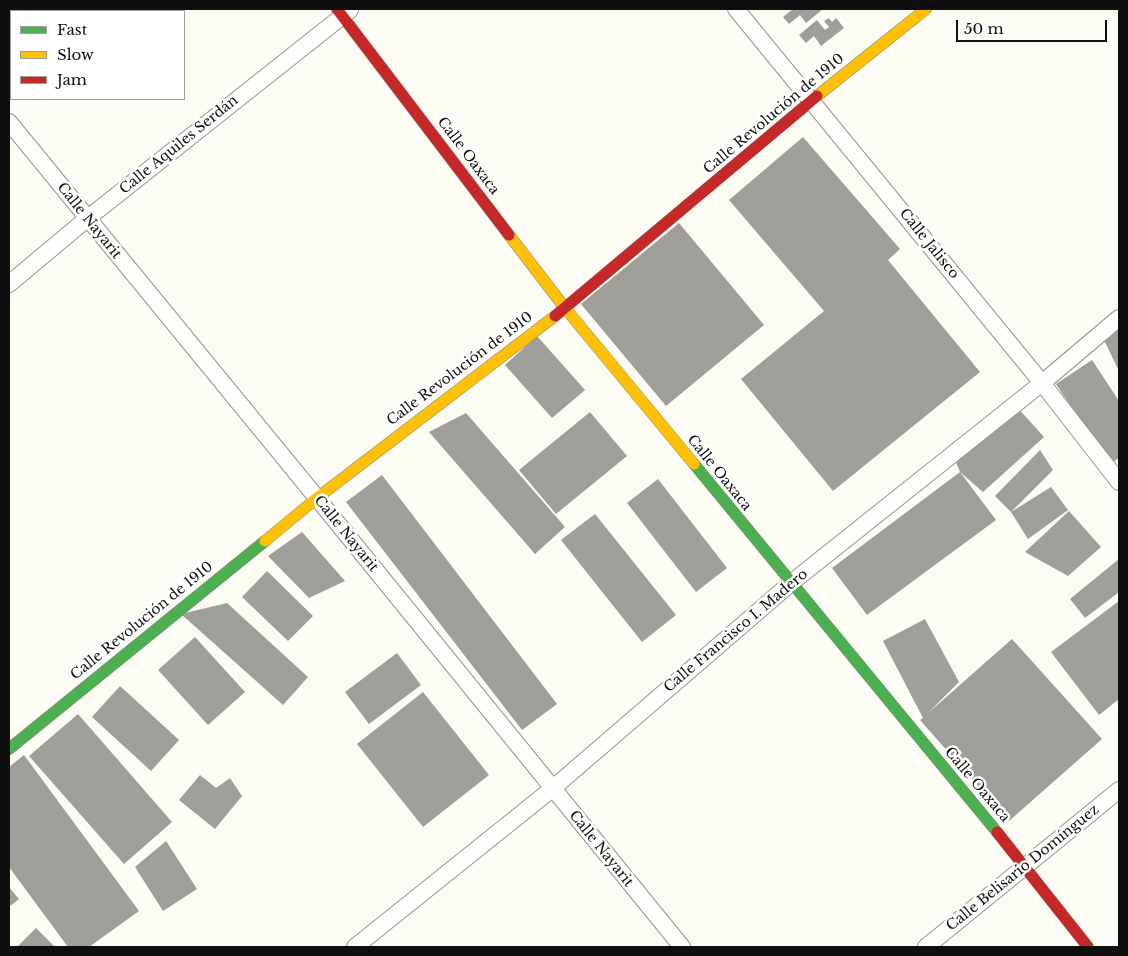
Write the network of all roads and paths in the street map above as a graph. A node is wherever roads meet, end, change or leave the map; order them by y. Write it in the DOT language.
graph roads {
  1 [pos="736,9"];
  2 [pos="926,9"];
  3 [pos="344,11"];
  4 [pos="811,101"];
  5 [pos="9,122"];
  6 [pos="88,218"];
  7 [pos="9,284"];
  8 [pos="565,308"];
  9 [pos="1119,318"];
  10 [pos="1042,383"];
  11 [pos="1119,482"];
  12 [pos="317,498"];
  13 [pos="791,583"];
  14 [pos="9,749"];
  15 [pos="552,788"];
  16 [pos="1119,790"];
  17 [pos="1025,866"];
  18 [pos="355,947"];
  19 [pos="682,947"];
  20 [pos="926,947"];
  21 [pos="1088,947"];
  1 -- 4 [label="street, Calle Jalisco"];
  2 -- 4 [label="street, Calle Revolución de 1910"];
  3 -- 6 [label="street, Calle Aquiles Serdán"];
  3 -- 8 [label="street, Calle Oaxaca"];
  4 -- 8 [label="street, Calle Revolución de 1910"];
  4 -- 10 [label="street, Calle Jalisco"];
  5 -- 6 [label="street, Calle Nayarit"];
  6 -- 7 [label="street, Calle Aquiles Serdán"];
  6 -- 12 [label="street, Calle Nayarit"];
  8 -- 12 [label="street, Calle Revolución de 1910"];
  8 -- 13 [label="street, Calle Oaxaca"];
  9 -- 10 [label="street, Calle Francisco I. Madero"];
  10 -- 11 [label="street, Calle Jalisco"];
  10 -- 13 [label="street, Calle Francisco I. Madero"];
  12 -- 14 [label="street, Calle Revolución de 1910"];
  12 -- 15 [label="street, Calle Nayarit"];
  13 -- 15 [label="street, Calle Francisco I. Madero"];
  13 -- 17 [label="street, Calle Oaxaca"];
  15 -- 18 [label="street, Calle Francisco I. Madero"];
  15 -- 19 [label="street, Calle Nayarit"];
  16 -- 17 [label="street, Calle Belisario Domínguez"];
  17 -- 20 [label="street, Calle Belisario Domínguez"];
  17 -- 21 [label="street, Calle Oaxaca"];
}
